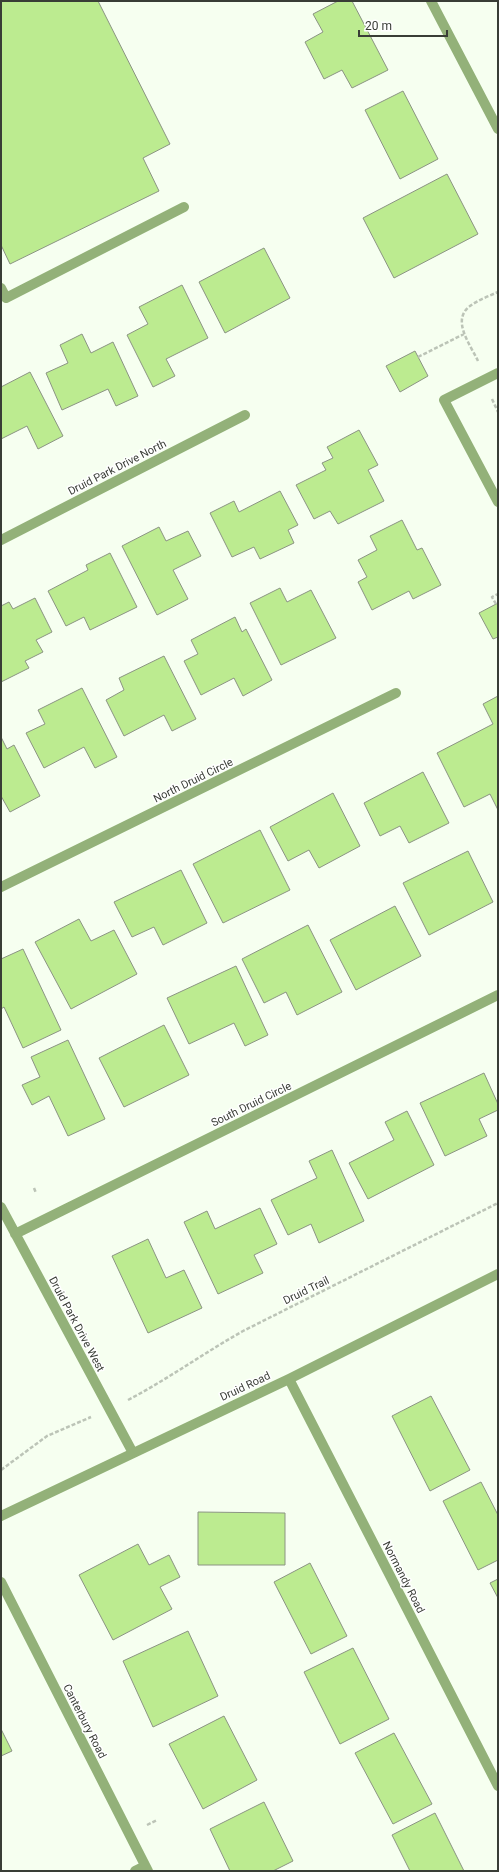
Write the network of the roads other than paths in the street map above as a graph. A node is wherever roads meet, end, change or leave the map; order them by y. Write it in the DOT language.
graph roads {
  1 [pos="431,1"];
  2 [pos="498,129"];
  3 [pos="184,207"];
  4 [pos="1,288"];
  5 [pos="4,300"];
  6 [pos="498,373"];
  7 [pos="245,415"];
  8 [pos="498,502"];
  9 [pos="1,540"];
  10 [pos="396,693"];
  11 [pos="1,888"];
  12 [pos="498,995"];
  13 [pos="1,1207"];
  14 [pos="15,1234"];
  15 [pos="498,1274"];
  16 [pos="288,1378"];
  17 [pos="133,1452"];
  18 [pos="1,1516"];
  19 [pos="1,1582"];
  20 [pos="498,1786"];
  21 [pos="147,1868"];
  22 [pos="135,1871"];
  1 -- 2 [label="street"];
  3 -- 5 [label="street"];
  4 -- 5 [label="street"];
  6 -- 8 [label="street"];
  7 -- 9 [label="street, Druid Park Drive North"];
  10 -- 11 [label="street, North Druid Circle"];
  12 -- 14 [label="street, South Druid Circle"];
  13 -- 14 [label="street, Druid Park Drive West"];
  14 -- 17 [label="street, Druid Park Drive West"];
  15 -- 16 [label="street, Druid Road"];
  16 -- 17 [label="street, Druid Road"];
  16 -- 20 [label="street, Normandy Road"];
  17 -- 18 [label="street, Druid Road"];
  19 -- 21 [label="street, Canterbury Road"];
  21 -- 22 [label="street"];
}
